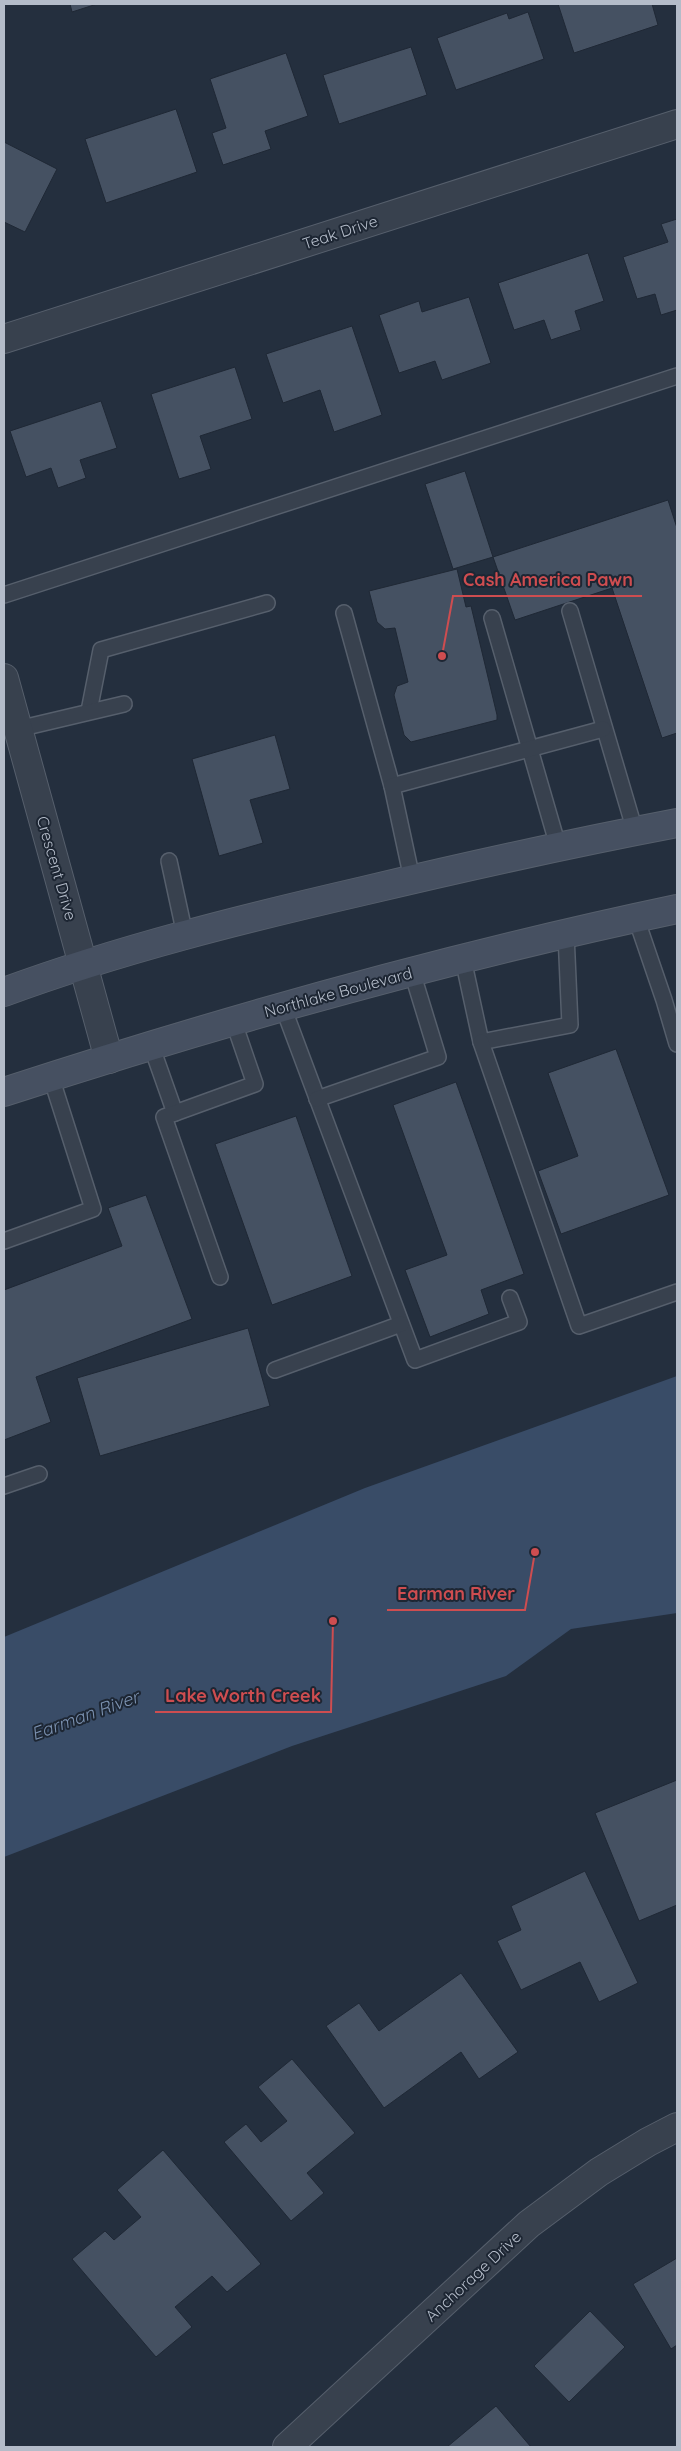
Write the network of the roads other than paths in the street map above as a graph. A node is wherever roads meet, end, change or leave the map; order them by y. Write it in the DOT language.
graph roads {
  1 [pos="677,124"];
  2 [pos="4,339"];
  3 [pos="677,376"];
  4 [pos="4,594"];
  5 [pos="267,603"];
  6 [pos="570,611"];
  7 [pos="344,613"];
  8 [pos="492,618"];
  9 [pos="5,689"];
  10 [pos="124,704"];
  11 [pos="89,711"];
  12 [pos="18,730"];
  13 [pos="604,730"];
  14 [pos="529,750"];
  15 [pos="392,786"];
  16 [pos="677,823"];
  17 [pos="635,831"];
  18 [pos="558,846"];
  19 [pos="169,861"];
  20 [pos="412,879"];
  21 [pos="677,909"];
  22 [pos="636,918"];
  23 [pos="566,934"];
  24 [pos="185,935"];
  25 [pos="463,959"];
  26 [pos="83,963"];
  27 [pos="412,972"];
  28 [pos="4,992"];
  29 [pos="671,998"];
  30 [pos="283,1007"];
  31 [pos="233,1020"];
  32 [pos="481,1042"];
  33 [pos="677,1044"];
  34 [pos="151,1045"];
  35 [pos="109,1059"];
  36 [pos="51,1077"];
  37 [pos="4,1092"];
  38 [pos="317,1099"];
  39 [pos="175,1113"];
  40 [pos="4,1241"];
  41 [pos="220,1277"];
  42 [pos="677,1292"];
  43 [pos="510,1298"];
  44 [pos="401,1324"];
  45 [pos="275,1370"];
  46 [pos="39,1474"];
  47 [pos="4,1486"];
  48 [pos="677,2127"];
  49 [pos="287,2447"];
  1 -- 2 [label="street, Teak Drive"];
  3 -- 4 [label="lane"];
  5 -- 11 [label="lane"];
  6 -- 13 [label="lane"];
  7 -- 15 [label="lane"];
  8 -- 14 [label="lane"];
  9 -- 12 [label="street, Crescent Drive"];
  10 -- 11 [label="lane"];
  11 -- 12 [label="lane"];
  12 -- 26 [label="street, Crescent Drive"];
  13 -- 14 [label="lane"];
  13 -- 17 [label="lane"];
  14 -- 15 [label="lane"];
  14 -- 18 [label="lane"];
  15 -- 20 [label="lane"];
  16 -- 17 [label="main road"];
  17 -- 18 [label="main road"];
  18 -- 20 [label="main road"];
  19 -- 24 [label="lane"];
  20 -- 24 [label="main road"];
  21 -- 22 [label="main road, Northlake Boulevard"];
  22 -- 23 [label="main road, Northlake Boulevard"];
  22 -- 29 [label="lane"];
  23 -- 25 [label="main road, Northlake Boulevard"];
  23 -- 32 [label="lane"];
  24 -- 26 [label="main road"];
  25 -- 27 [label="main road, Northlake Boulevard"];
  25 -- 32 [label="lane"];
  26 -- 28 [label="main road"];
  26 -- 35 [label="street, Crescent Drive"];
  27 -- 30 [label="main road, Northlake Boulevard"];
  27 -- 38 [label="lane"];
  29 -- 33 [label="lane"];
  30 -- 31 [label="main road, Northlake Boulevard"];
  30 -- 38 [label="lane"];
  31 -- 34 [label="main road, Northlake Boulevard"];
  31 -- 39 [label="lane"];
  32 -- 42 [label="lane"];
  34 -- 35 [label="main road, Northlake Boulevard"];
  34 -- 39 [label="lane"];
  35 -- 36 [label="main road, Northlake Boulevard"];
  36 -- 37 [label="main road, Northlake Boulevard"];
  36 -- 40 [label="lane"];
  38 -- 44 [label="lane"];
  39 -- 41 [label="lane"];
  43 -- 44 [label="lane"];
  44 -- 45 [label="lane"];
  46 -- 47 [label="lane"];
  48 -- 49 [label="street, Anchorage Drive"];
}
